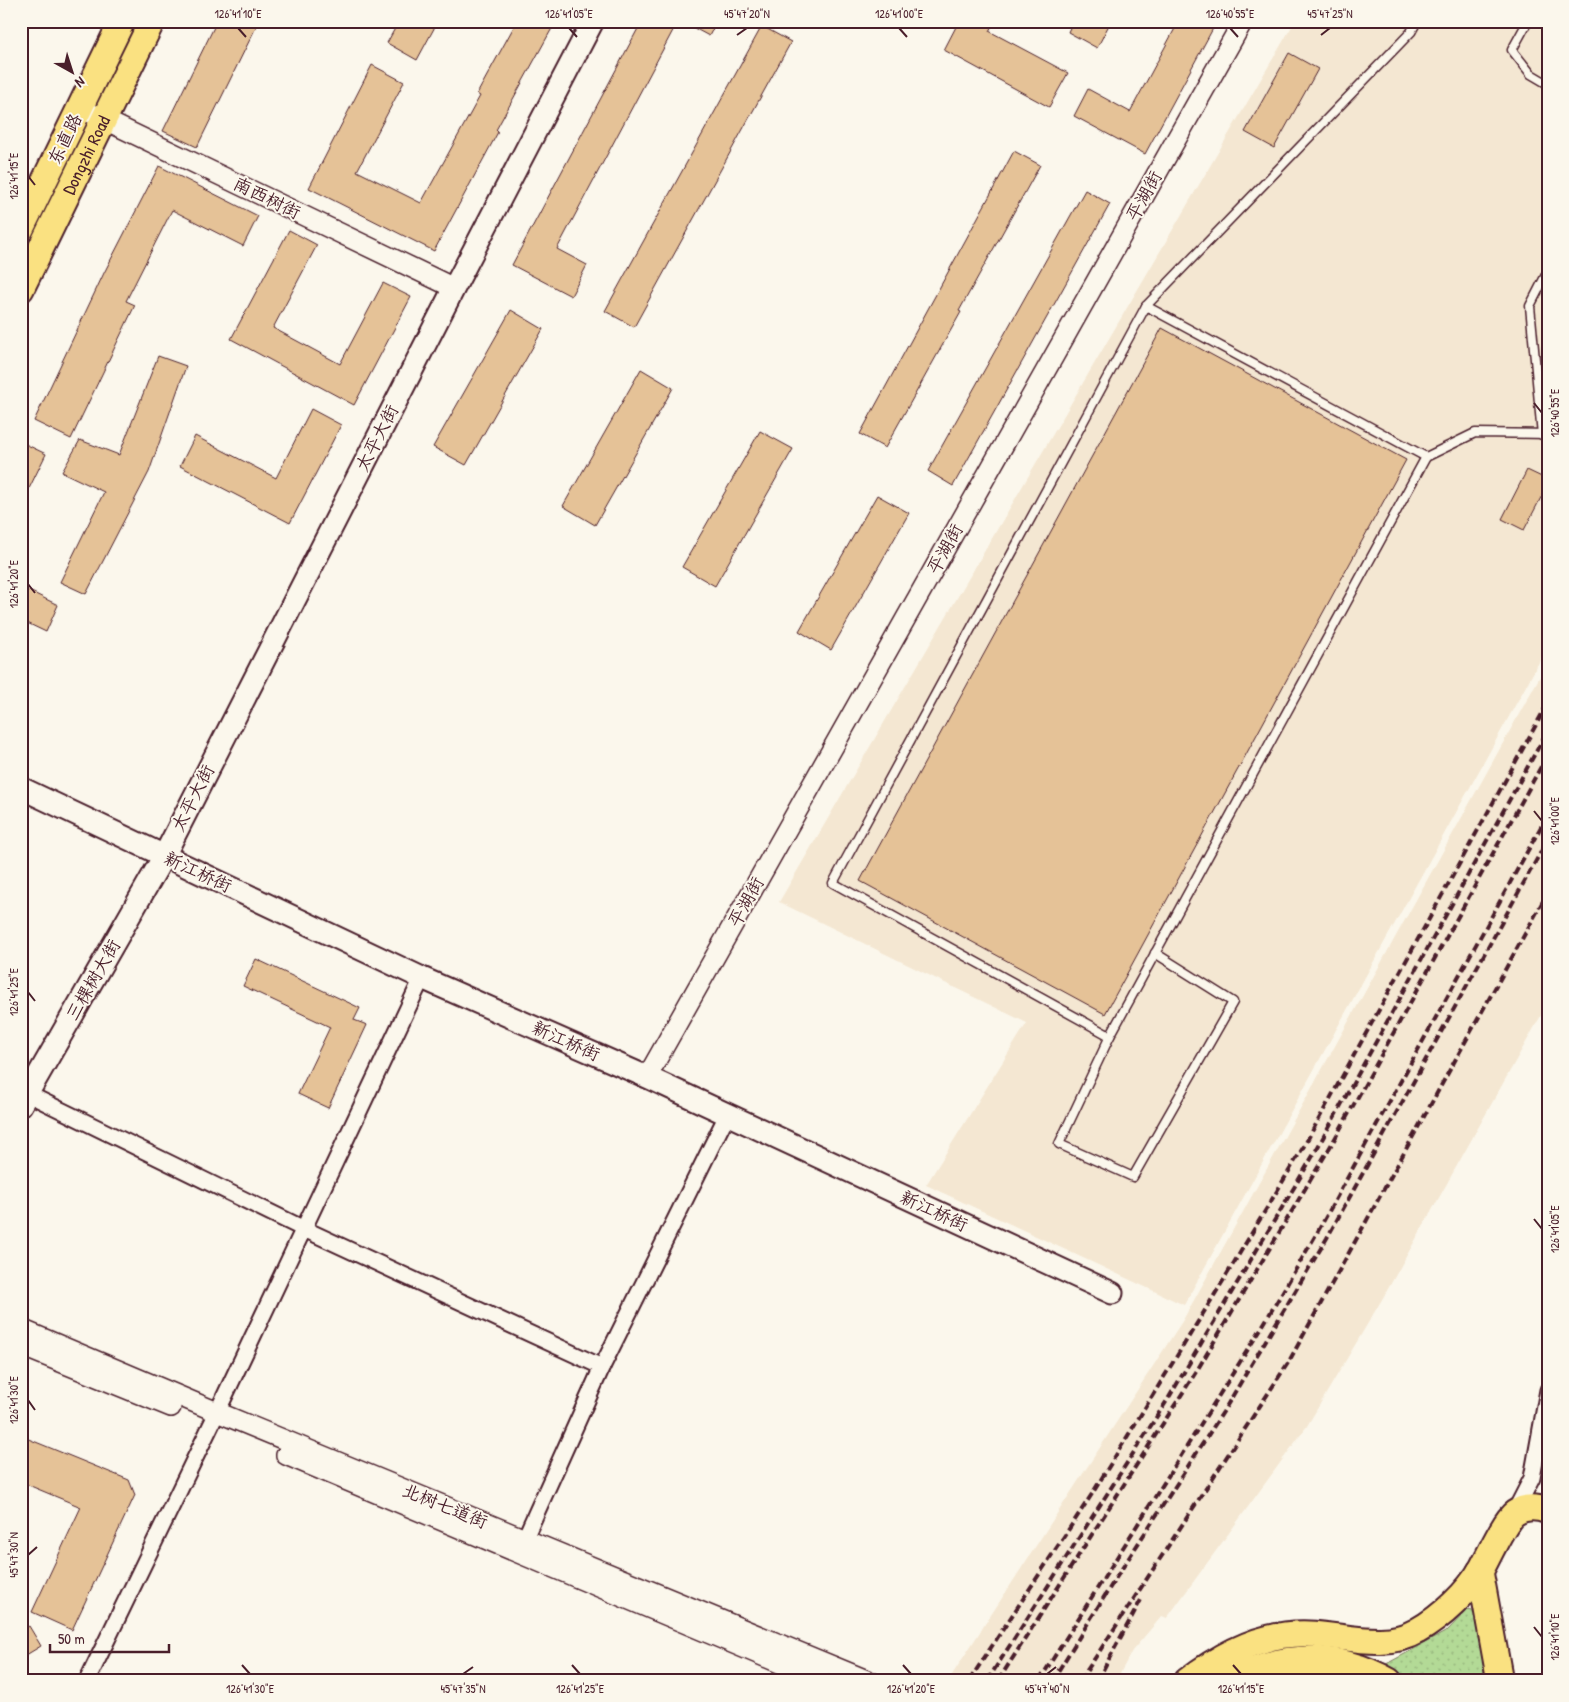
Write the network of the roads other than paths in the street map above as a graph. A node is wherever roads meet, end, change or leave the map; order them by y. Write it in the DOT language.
graph roads {
  1 [pos="122,21"];
  2 [pos="152,21"];
  3 [pos="593,21"];
  4 [pos="1243,21"];
  5 [pos="1417,21"];
  6 [pos="1528,21"];
  7 [pos="1548,84"];
  8 [pos="80,108"];
  9 [pos="104,120"];
  10 [pos="21,229"];
  11 [pos="1548,272"];
  12 [pos="454,288"];
  13 [pos="21,289"];
  14 [pos="1146,306"];
  15 [pos="1545,434"];
  16 [pos="1426,457"];
  17 [pos="21,788"];
  18 [pos="164,856"];
  19 [pos="1155,953"];
  20 [pos="422,978"];
  21 [pos="1110,1036"];
  22 [pos="647,1077"];
  23 [pos="24,1100"];
  24 [pos="727,1115"];
  25 [pos="304,1229"];
  26 [pos="1112,1293"];
  27 [pos="21,1329"];
  28 [pos="21,1346"];
  29 [pos="602,1367"];
  30 [pos="1548,1390"];
  31 [pos="214,1418"];
  32 [pos="1548,1510"];
  33 [pos="1514,1514"];
  34 [pos="525,1538"];
  35 [pos="1480,1571"];
  36 [pos="87,1681"];
  37 [pos="822,1681"];
  38 [pos="869,1681"];
  39 [pos="1187,1681"];
  40 [pos="1226,1681"];
  41 [pos="1281,1681"];
  42 [pos="1331,1681"];
  43 [pos="1389,1681"];
  44 [pos="1500,1681"];
  1 -- 8 [label="highway, 东直路"];
  2 -- 9 [label="highway, Dongzhi Road"];
  3 -- 12 [label="main road, 太平大街"];
  4 -- 22 [label="street, 平湖街"];
  5 -- 14 [label="lane"];
  6 -- 7 [label="lane"];
  8 -- 9 [label="street, 南西树街"];
  8 -- 10 [label="highway, 东直路"];
  9 -- 12 [label="street, 南西树街"];
  9 -- 13 [label="highway, Dongzhi Road"];
  11 -- 15 [label="lane"];
  12 -- 18 [label="main road, 太平大街"];
  14 -- 16 [label="lane"];
  14 -- 21 [label="lane"];
  15 -- 16 [label="lane"];
  16 -- 19 [label="lane"];
  17 -- 18 [label="main road, 新江桥街"];
  18 -- 20 [label="main road, 新江桥街"];
  18 -- 23 [label="main road, 三棵树大街"];
  19 -- 21 [label="lane"];
  19 -- 21 [label="lane"];
  20 -- 22 [label="main road, 新江桥街"];
  20 -- 25 [label="street"];
  22 -- 24 [label="main road, 新江桥街"];
  23 -- 25 [label="street"];
  24 -- 26 [label="main road, 新江桥街"];
  24 -- 29 [label="street"];
  25 -- 29 [label="street"];
  25 -- 31 [label="street"];
  27 -- 31 [label="street, 北树七道街"];
  28 -- 31 [label="street, 北树七道街"];
  29 -- 34 [label="street"];
  30 -- 33 [label="street"];
  31 -- 34 [label="street, 北树七道街"];
  31 -- 36 [label="street"];
  31 -- 37 [label="street, 北树七道街"];
  32 -- 33 [label="highway"];
  33 -- 35 [label="highway"];
  34 -- 38 [label="street, 北树七道街"];
  35 -- 39 [label="highway"];
  35 -- 44 [label="highway"];
  40 -- 43 [label="highway"];
  41 -- 42 [label="highway"];
}
